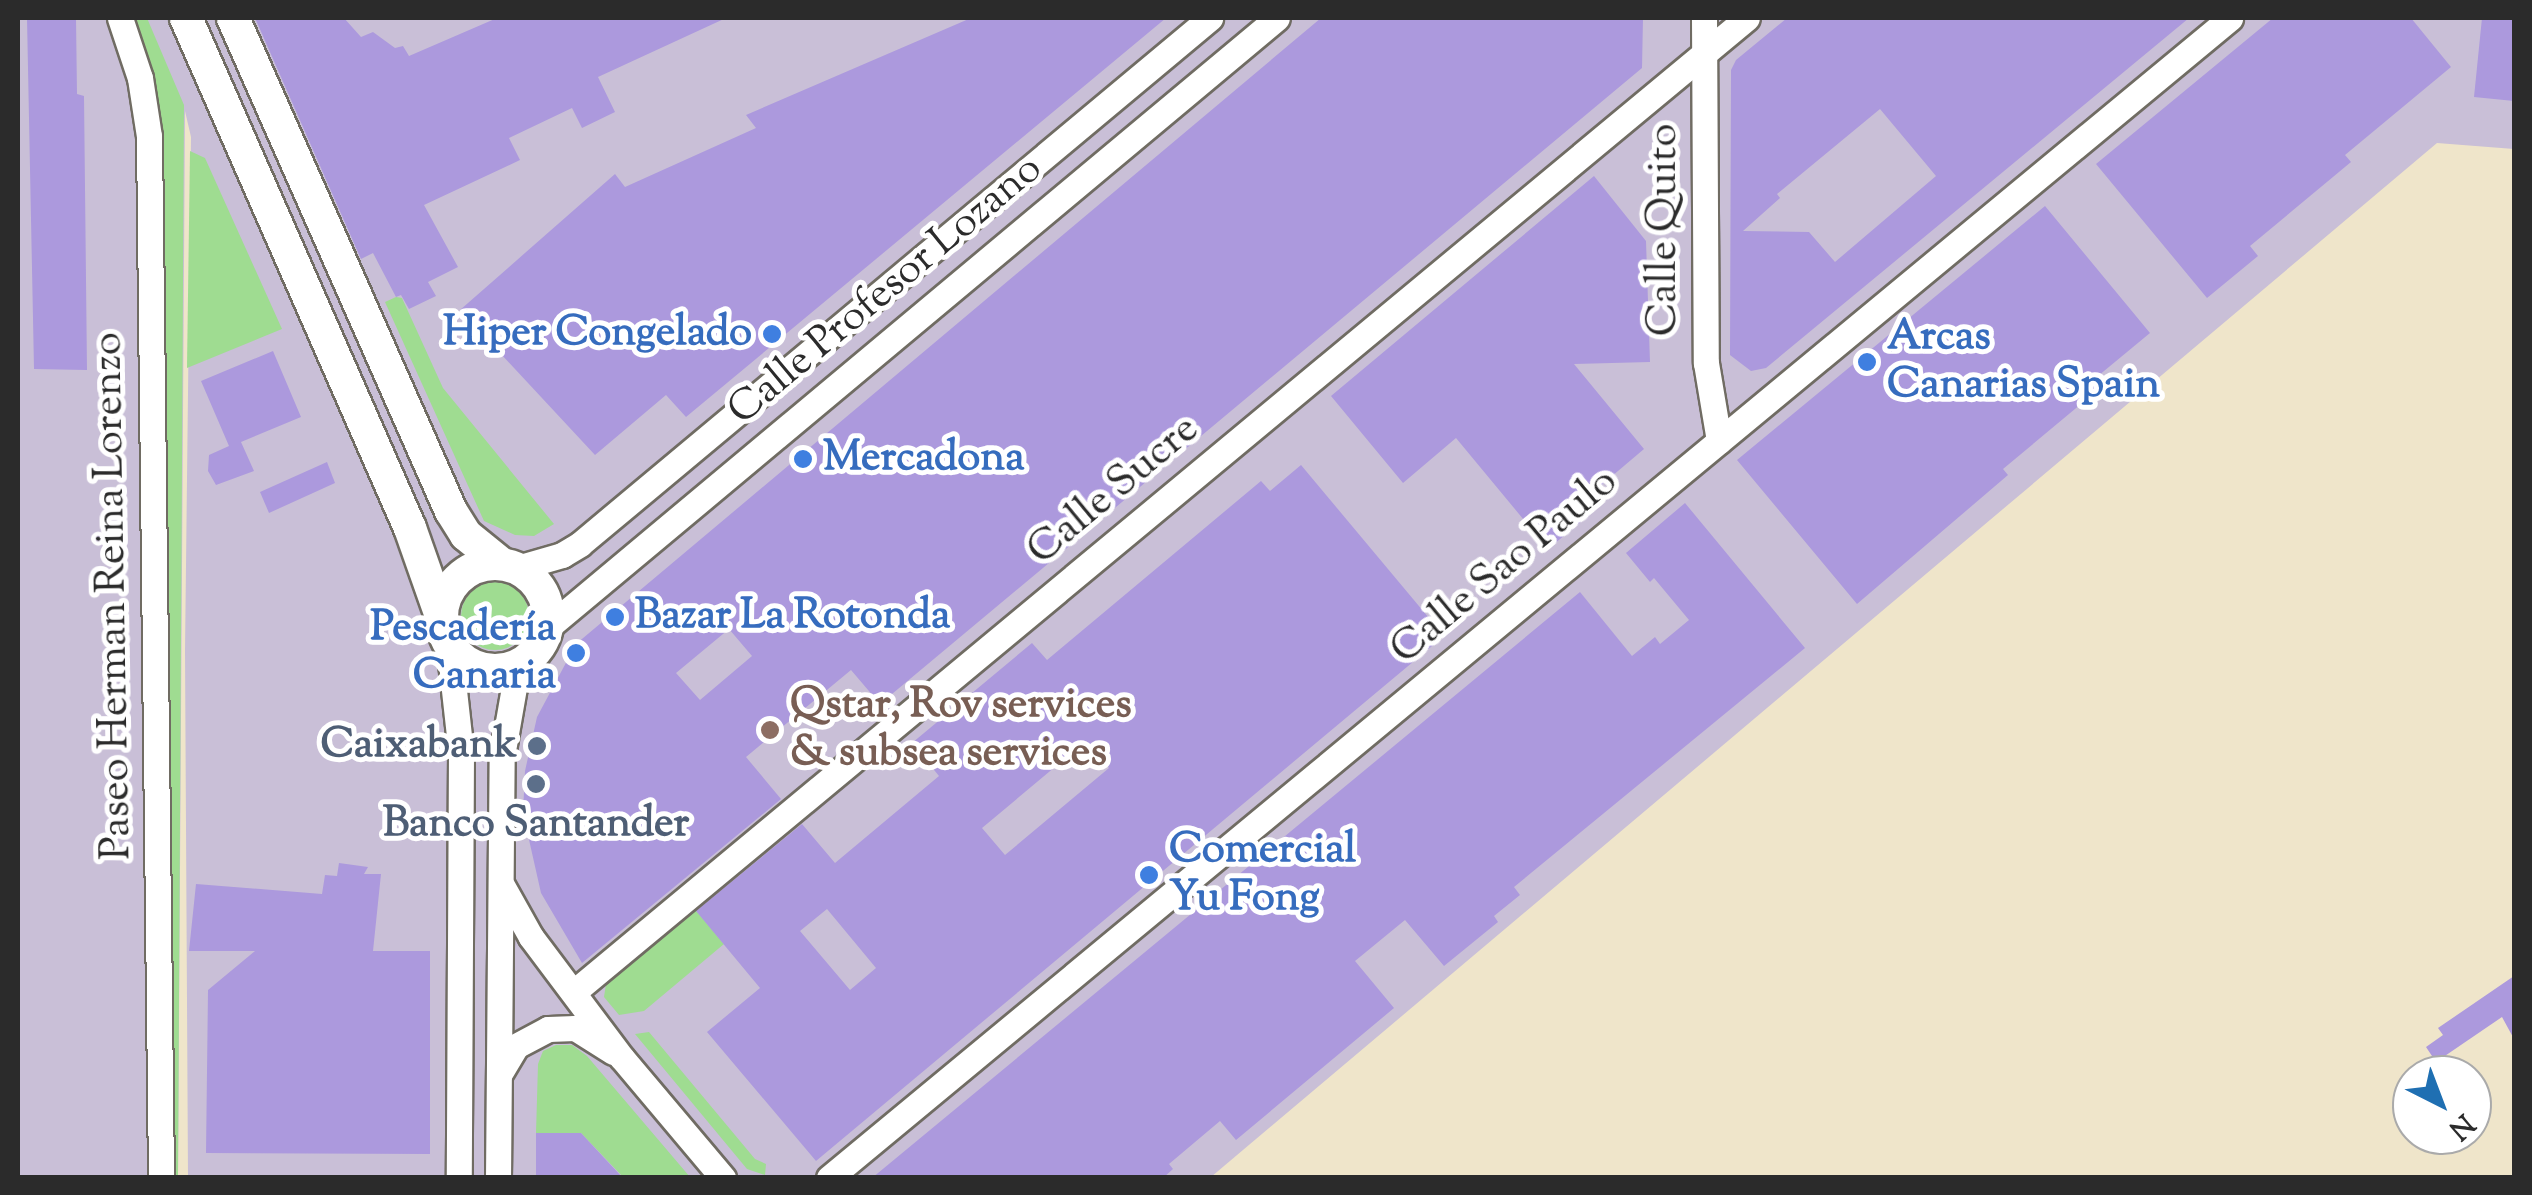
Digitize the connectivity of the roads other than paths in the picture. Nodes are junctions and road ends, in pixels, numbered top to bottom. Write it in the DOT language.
graph roads {
  1 [pos="120,18"];
  2 [pos="186,18"];
  3 [pos="233,18"];
  4 [pos="1210,18"];
  5 [pos="1277,18"];
  6 [pos="1704,18"];
  7 [pos="1747,18"];
  8 [pos="2230,18"];
  9 [pos="1704,54"];
  10 [pos="1720,441"];
  11 [pos="509,566"];
  12 [pos="547,628"];
  13 [pos="445,632"];
  14 [pos="523,662"];
  15 [pos="499,877"];
  16 [pos="575,991"];
  17 [pos="622,1058"];
  18 [pos="498,1078"];
  19 [pos="717,1173"];
  20 [pos="161,1178"];
  21 [pos="458,1178"];
  22 [pos="498,1178"];
  23 [pos="734,1178"];
  24 [pos="828,1178"];
  1 -- 20 [label="street, Paseo Herman Reina Lorenzo"];
  2 -- 13 [label="street"];
  3 -- 11 [label="street"];
  4 -- 11 [label="street, Calle Profesor Lozano"];
  5 -- 12 [label="street, Calle Profesor Lozano"];
  6 -- 9 [label="street, Calle Quito"];
  7 -- 9 [label="street, Calle Sucre"];
  8 -- 10 [label="street, Calle Sao Paulo"];
  9 -- 10 [label="street, Calle Quito"];
  9 -- 16 [label="street, Calle Sucre"];
  10 -- 24 [label="street, Calle Sao Paulo"];
  11 -- 12 [label="street"];
  11 -- 13 [label="street"];
  12 -- 14 [label="street"];
  13 -- 14 [label="street"];
  13 -- 21 [label="street"];
  14 -- 15 [label="street"];
  15 -- 16 [label="street"];
  15 -- 18 [label="street"];
  16 -- 17 [label="street"];
  17 -- 18 [label="street"];
  17 -- 19 [label="street"];
  18 -- 22 [label="street"];
  19 -- 23 [label="street"];
}
